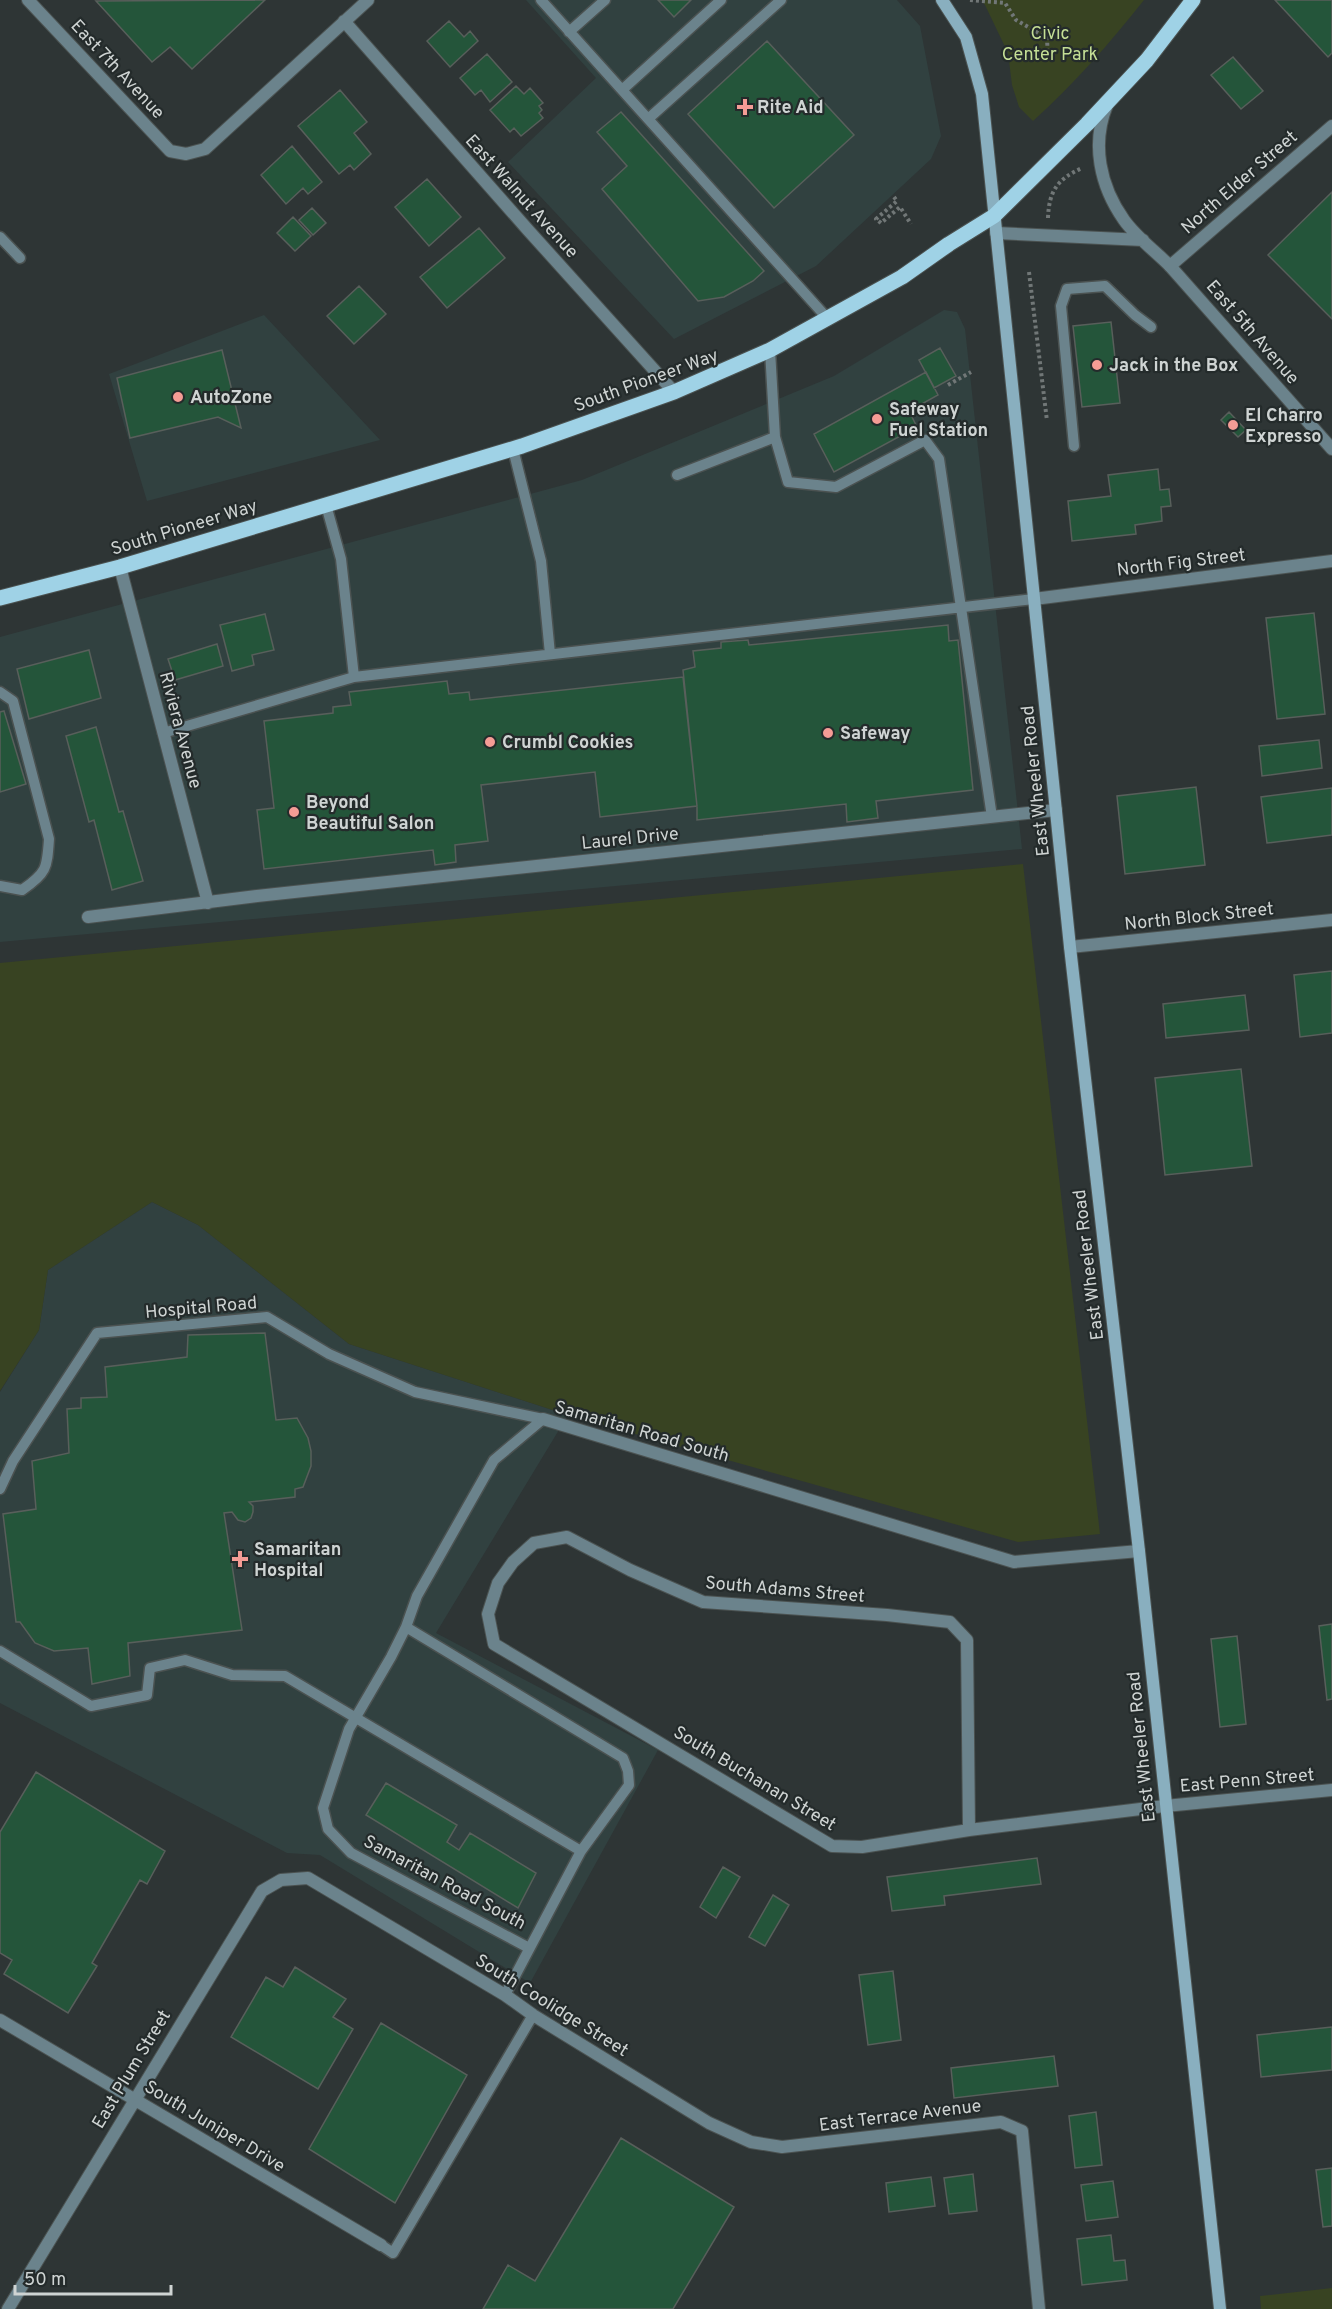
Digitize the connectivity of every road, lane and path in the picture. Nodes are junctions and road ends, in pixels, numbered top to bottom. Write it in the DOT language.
graph roads {
  1 [pos="28,0"];
  2 [pos="368,0"];
  3 [pos="541,0"];
  4 [pos="605,0"];
  5 [pos="721,0"];
  6 [pos="781,0"];
  7 [pos="942,0"];
  8 [pos="970,0"];
  9 [pos="1193,0"];
  10 [pos="344,21"];
  11 [pos="569,32"];
  12 [pos="1048,60"];
  13 [pos="622,90"];
  14 [pos="1109,100"];
  15 [pos="648,119"];
  16 [pos="1332,126"];
  17 [pos="1082,168"];
  18 [pos="894,196"];
  19 [pos="994,216"];
  20 [pos="1048,218"];
  21 [pos="911,224"];
  22 [pos="996,233"];
  23 [pos="0,237"];
  24 [pos="1143,240"];
  25 [pos="20,258"];
  26 [pos="1170,266"];
  27 [pos="1029,272"];
  28 [pos="828,319"];
  29 [pos="1151,327"];
  30 [pos="770,350"];
  31 [pos="971,372"];
  32 [pos="948,385"];
  33 [pos="674,392"];
  34 [pos="1047,421"];
  35 [pos="775,437"];
  36 [pos="1074,446"];
  37 [pos="513,448"];
  38 [pos="1332,449"];
  39 [pos="677,475"];
  40 [pos="326,505"];
  41 [pos="1332,561"];
  42 [pos="120,567"];
  43 [pos="0,598"];
  44 [pos="1034,599"];
  45 [pos="961,607"];
  46 [pos="550,654"];
  47 [pos="354,677"];
  48 [pos="0,692"];
  49 [pos="163,733"];
  50 [pos="1056,810"];
  51 [pos="992,817"];
  52 [pos="0,886"];
  53 [pos="208,903"];
  54 [pos="88,917"];
  55 [pos="1332,921"];
  56 [pos="1070,947"];
  57 [pos="543,1419"];
  58 [pos="0,1488"];
  59 [pos="1139,1551"];
  60 [pos="405,1627"];
  61 [pos="494,1644"];
  62 [pos="0,1651"];
  63 [pos="356,1719"];
  64 [pos="1332,1790"];
  65 [pos="1165,1806"];
  66 [pos="969,1830"];
  67 [pos="580,1851"];
  68 [pos="308,1878"];
  69 [pos="530,1948"];
  70 [pos="506,1995"];
  71 [pos="533,2015"];
  72 [pos="0,2020"];
  73 [pos="134,2099"];
  74 [pos="782,2147"];
  75 [pos="381,2245"];
  76 [pos="8,2309"];
  77 [pos="1040,2309"];
  78 [pos="1220,2309"];
  1 -- 10 [label="street, East 7th Avenue"];
  2 -- 10 [label="street"];
  3 -- 11 [label="lane"];
  4 -- 11 [label="lane"];
  5 -- 13 [label="lane"];
  6 -- 15 [label="lane"];
  7 -- 19 [label="main road"];
  8 -- 12 [label="path"];
  9 -- 14 [label="main road, South Pioneer Way"];
  10 -- 33 [label="street, East Walnut Avenue"];
  11 -- 13 [label="lane"];
  13 -- 15 [label="lane"];
  14 -- 19 [label="main road, South Pioneer Way"];
  14 -- 24 [label="street, East 5th Avenue"];
  15 -- 28 [label="lane"];
  16 -- 26 [label="street, North Elder Street"];
  17 -- 20 [label="path"];
  18 -- 21 [label="path"];
  19 -- 22 [label="main road, East Wheeler Road"];
  19 -- 28 [label="main road, South Pioneer Way"];
  22 -- 24 [label="street"];
  22 -- 44 [label="main road, East Wheeler Road"];
  23 -- 25 [label="lane"];
  24 -- 26 [label="street, East 5th Avenue"];
  26 -- 38 [label="street, East 5th Avenue"];
  27 -- 34 [label="path"];
  28 -- 30 [label="main road, South Pioneer Way"];
  29 -- 36 [label="lane"];
  30 -- 33 [label="main road, South Pioneer Way"];
  30 -- 35 [label="lane"];
  31 -- 32 [label="path"];
  33 -- 37 [label="main road, South Pioneer Way"];
  35 -- 39 [label="lane"];
  35 -- 45 [label="lane"];
  37 -- 40 [label="main road, South Pioneer Way"];
  37 -- 46 [label="lane"];
  40 -- 42 [label="main road, South Pioneer Way"];
  40 -- 47 [label="lane"];
  41 -- 44 [label="street, North Fig Street"];
  42 -- 43 [label="main road, South Pioneer Way"];
  42 -- 49 [label="street, Riviera Avenue"];
  44 -- 45 [label="lane"];
  44 -- 50 [label="main road, East Wheeler Road"];
  45 -- 46 [label="lane"];
  45 -- 51 [label="lane"];
  46 -- 47 [label="lane"];
  47 -- 49 [label="lane"];
  48 -- 52 [label="lane"];
  49 -- 53 [label="street, Riviera Avenue"];
  50 -- 51 [label="street, Laurel Drive"];
  50 -- 56 [label="main road, East Wheeler Road"];
  51 -- 53 [label="street, Laurel Drive"];
  53 -- 54 [label="street, Laurel Drive"];
  55 -- 56 [label="street, North Block Street"];
  56 -- 59 [label="main road, East Wheeler Road"];
  57 -- 58 [label="lane, Hospital Road"];
  57 -- 59 [label="street, Samaritan Road South"];
  57 -- 60 [label="lane, Samaritan Road South"];
  59 -- 65 [label="main road, East Wheeler Road"];
  60 -- 63 [label="lane, Samaritan Road South"];
  60 -- 67 [label="lane"];
  61 -- 66 [label="street, South Buchanan Street"];
  61 -- 66 [label="street, South Adams Street"];
  62 -- 63 [label="lane"];
  63 -- 67 [label="lane"];
  63 -- 69 [label="lane, Samaritan Road South"];
  64 -- 65 [label="street, East Penn Street"];
  65 -- 66 [label="street, South Buchanan Street"];
  65 -- 78 [label="main road, East Wheeler Road"];
  67 -- 69 [label="lane"];
  68 -- 70 [label="street, South Coolidge Street"];
  68 -- 73 [label="street, East Plum Street"];
  69 -- 70 [label="lane"];
  70 -- 71 [label="street, South Coolidge Street"];
  71 -- 74 [label="street, South Coolidge Street"];
  71 -- 75 [label="lane"];
  72 -- 73 [label="street, South Juniper Drive"];
  73 -- 75 [label="street, South Juniper Drive"];
  73 -- 76 [label="street, East Plum Street"];
  74 -- 77 [label="street, East Terrace Avenue"];
}
